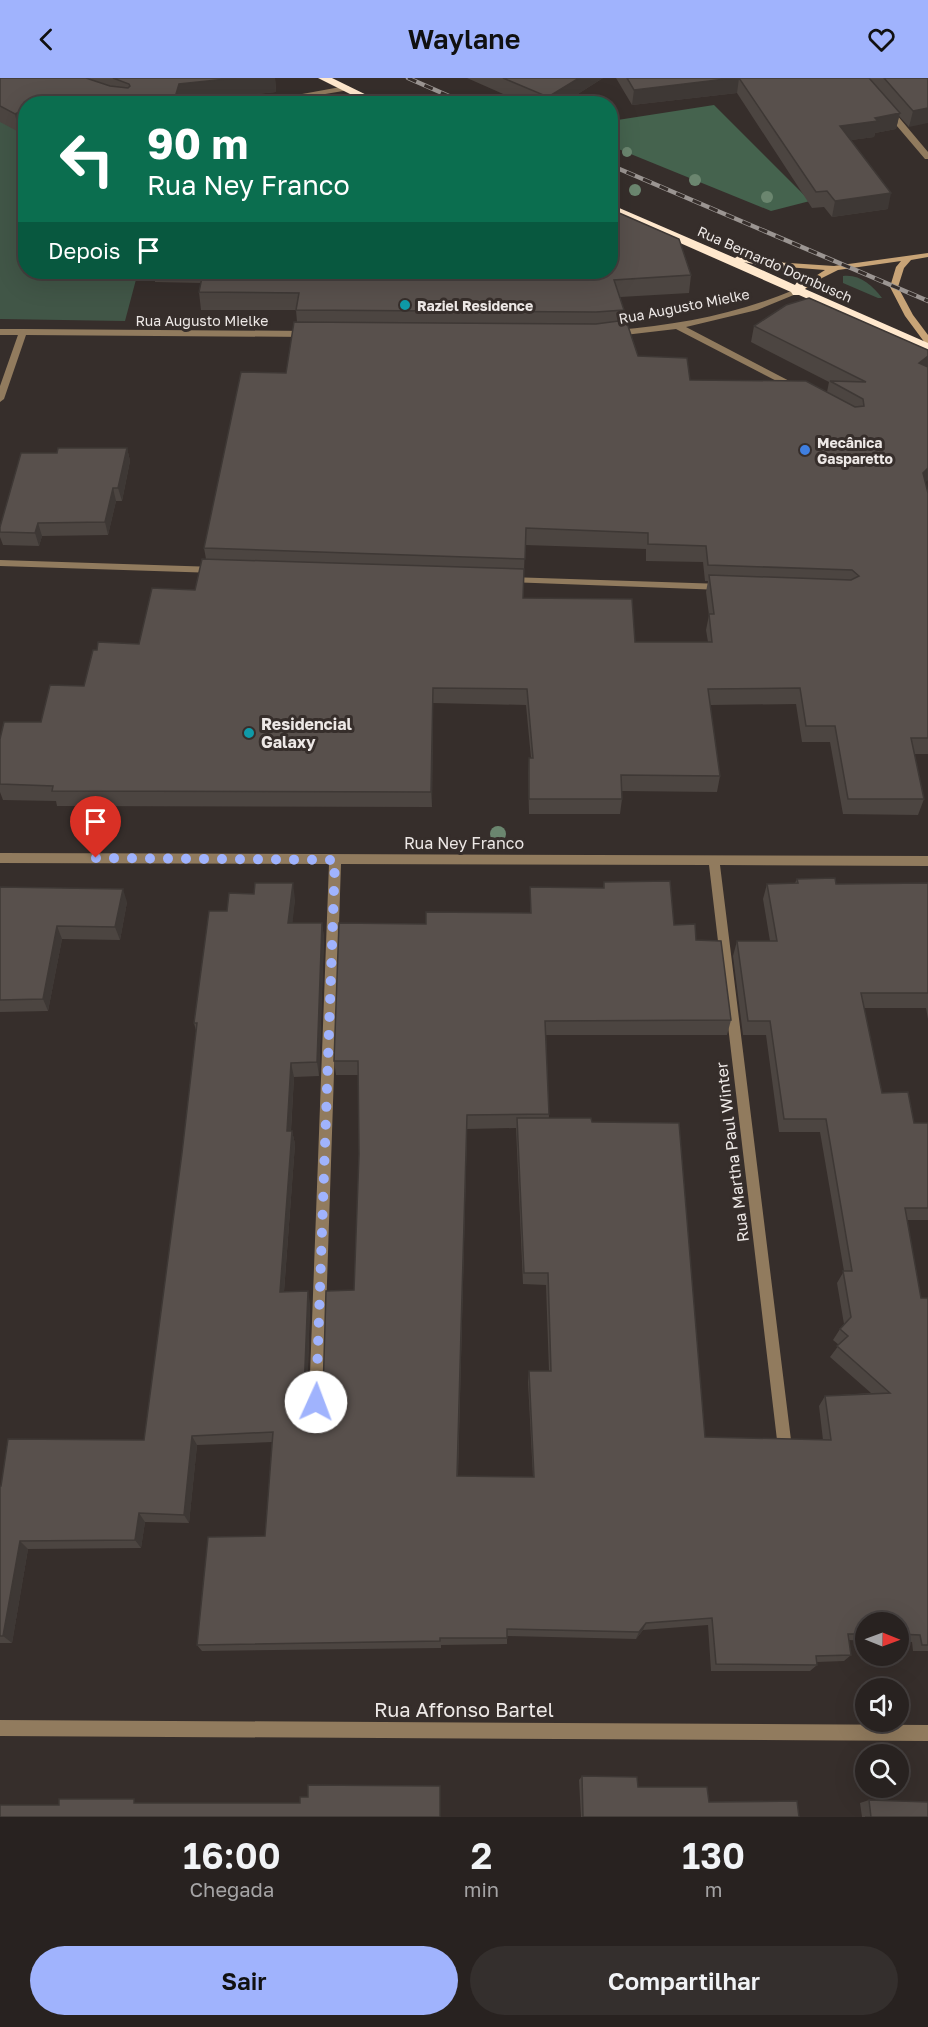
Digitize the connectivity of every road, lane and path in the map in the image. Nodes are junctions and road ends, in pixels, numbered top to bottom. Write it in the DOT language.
graph roads {
  1 [pos="323,78"];
  2 [pos="346,88"];
  3 [pos="298,96"];
  4 [pos="363,96"];
  5 [pos="882,104"];
  6 [pos="928,157"];
  7 [pos="618,211"];
  8 [pos="713,253"];
  9 [pos="928,255"];
  10 [pos="909,257"];
  11 [pos="773,264"];
  12 [pos="836,268"];
  13 [pos="797,291"];
  14 [pos="675,325"];
  15 [pos="0,332"];
  16 [pos="23,332"];
  17 [pos="322,334"];
  18 [pos="605,334"];
  19 [pos="928,341"];
  20 [pos="928,348"];
  21 [pos="802,391"];
  22 [pos="0,399"];
  23 [pos="0,563"];
  24 [pos="227,571"];
  25 [pos="501,579"];
  26 [pos="740,587"];
  27 [pos="0,858"];
  28 [pos="335,860"];
  29 [pos="714,860"];
  30 [pos="928,861"];
  31 [pos="316,1402"];
  32 [pos="784,1440"];
  33 [pos="0,1728"];
  34 [pos="928,1733"];
  1 -- 2 [label="highway"];
  2 -- 3 [label="street"];
  2 -- 4 [label="highway"];
  5 -- 6 [label="street"];
  7 -- 8 [label="highway, Rua Bernardo Dornbusch"];
  8 -- 11 [label="highway"];
  8 -- 13 [label="highway, Rua Bernardo Dornbusch"];
  9 -- 10 [label="street, Rua Augusto Mielke"];
  10 -- 12 [label="street, Rua Augusto Mielke"];
  10 -- 19 [label="street"];
  11 -- 12 [label="street"];
  11 -- 13 [label="highway"];
  12 -- 13 [label="street, Rua Augusto Mielke"];
  13 -- 14 [label="street, Rua Augusto Mielke"];
  13 -- 20 [label="highway, Rua Bernardo Dornbusch"];
  14 -- 18 [label="street, Rua Augusto Mielke"];
  14 -- 21 [label="street"];
  15 -- 16 [label="street, Rua Augusto Mielke"];
  16 -- 17 [label="street, Rua Augusto Mielke"];
  16 -- 22 [label="street"];
  23 -- 24 [label="street"];
  25 -- 26 [label="street"];
  27 -- 28 [label="street, Rua Ney Franco"];
  28 -- 29 [label="street, Rua Ney Franco"];
  28 -- 31 [label="street"];
  29 -- 30 [label="street, Rua Ney Franco"];
  29 -- 32 [label="street, Rua Martha Paul Winter"];
  33 -- 34 [label="street, Rua Affonso Bartel"];
}
